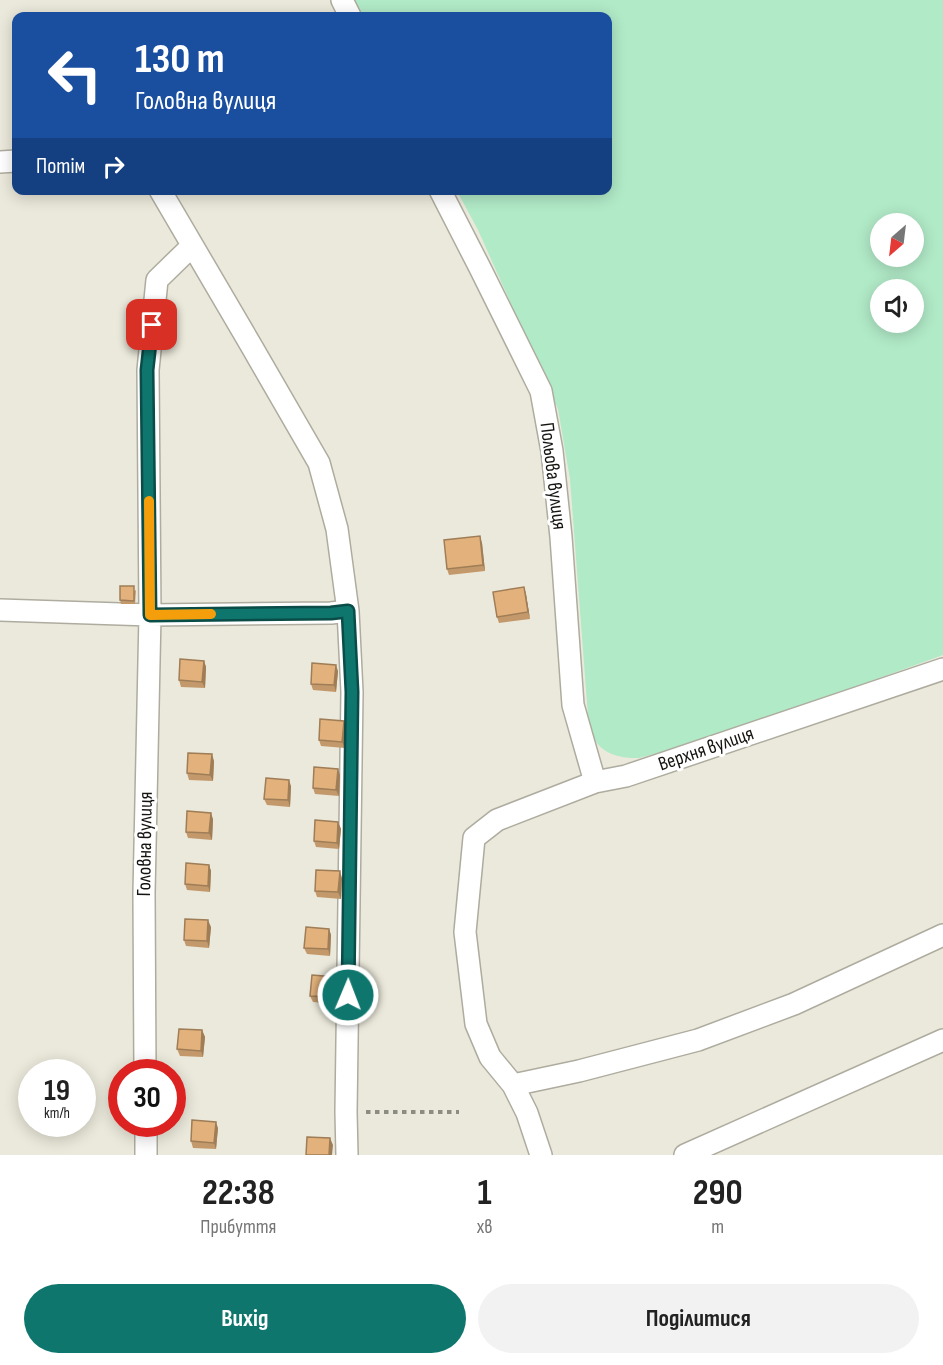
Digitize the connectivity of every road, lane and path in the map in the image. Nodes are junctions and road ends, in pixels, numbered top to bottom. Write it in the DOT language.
graph roads {
  1 [pos="163,195"];
  2 [pos="443,195"];
  3 [pos="192,246"];
  4 [pos="0,610"];
  5 [pos="348,611"];
  6 [pos="150,615"];
  7 [pos="943,669"];
  8 [pos="595,782"];
  9 [pos="943,935"];
  10 [pos="943,1040"];
  11 [pos="145,1059"];
  12 [pos="513,1085"];
  13 [pos="346,1112"];
  14 [pos="459,1113"];
  15 [pos="146,1137"];
  16 [pos="146,1155"];
  17 [pos="347,1155"];
  18 [pos="541,1155"];
  19 [pos="685,1155"];
  1 -- 3 [label="street"];
  2 -- 8 [label="street, Польова вулиця"];
  3 -- 5 [label="street"];
  3 -- 6 [label="street, Головна вулиця"];
  4 -- 6 [label="street"];
  5 -- 6 [label="street"];
  5 -- 13 [label="street"];
  6 -- 11 [label="street, Головна вулиця"];
  7 -- 8 [label="street, Верхня вулиця"];
  8 -- 12 [label="street, Верхня вулиця"];
  9 -- 12 [label="street"];
  10 -- 19 [label="street"];
  12 -- 18 [label="street"];
  13 -- 14 [label="path"];
  13 -- 17 [label="street"];
  15 -- 16 [label="street"];
}
